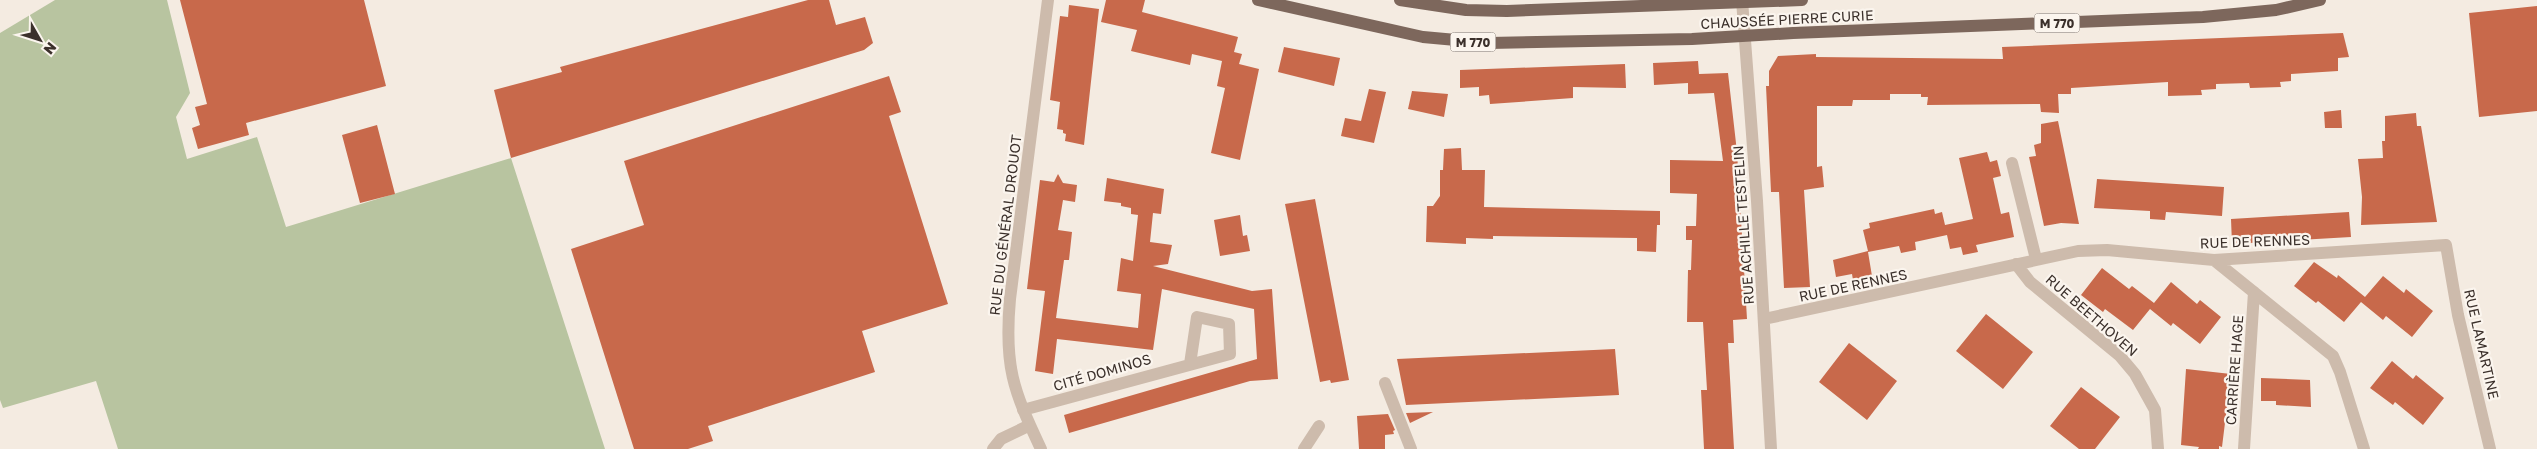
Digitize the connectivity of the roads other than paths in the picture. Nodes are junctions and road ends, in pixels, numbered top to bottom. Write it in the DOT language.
graph roads {
  1 [pos="1048,0"];
  2 [pos="1258,0"];
  3 [pos="1400,0"];
  4 [pos="1802,0"];
  5 [pos="2320,0"];
  6 [pos="1742,1"];
  7 [pos="1745,36"];
  8 [pos="2012,163"];
  9 [pos="2446,244"];
  10 [pos="2036,259"];
  11 [pos="2214,260"];
  12 [pos="2016,264"];
  13 [pos="2254,292"];
  14 [pos="1764,319"];
  15 [pos="1190,364"];
  16 [pos="1385,383"];
  17 [pos="1023,410"];
  18 [pos="1030,425"];
  19 [pos="1319,426"];
  20 [pos="992,449"];
  21 [pos="1041,449"];
  22 [pos="1304,449"];
  23 [pos="1411,449"];
  24 [pos="1771,449"];
  25 [pos="2158,449"];
  26 [pos="2244,449"];
  27 [pos="2364,449"];
  28 [pos="2490,449"];
  1 -- 17 [label="street, RUE DU GÉNÉRAL DROUOT"];
  2 -- 7 [label="main road, CHAUSSÉE PIERRE CURIE / M 770"];
  3 -- 6 [label="main road, CHAUSSÉE PIERRE CURIE"];
  4 -- 6 [label="main road, CHAUSSÉE PIERRE CURIE"];
  5 -- 7 [label="main road, CHAUSSÉE PIERRE CURIE / M 770"];
  6 -- 7 [label="street, RUE ACHILLE TESTELIN"];
  7 -- 14 [label="street, RUE ACHILLE TESTELIN"];
  8 -- 10 [label="street"];
  9 -- 11 [label="street, RUE DE RENNES"];
  9 -- 28 [label="street, RUE LAMARTINE"];
  10 -- 11 [label="street, RUE DE RENNES"];
  10 -- 12 [label="street, RUE DE RENNES"];
  11 -- 13 [label="street"];
  12 -- 14 [label="street, RUE DE RENNES"];
  12 -- 25 [label="street, RUE BEETHOVEN"];
  13 -- 26 [label="street, CARRIÈRE HAGE"];
  13 -- 27 [label="street"];
  14 -- 24 [label="street, RUE ACHILLE TESTELIN"];
  15 -- 17 [label="street, CITÉ DOMINOS"];
  16 -- 23 [label="street"];
  17 -- 18 [label="street, RUE DU GÉNÉRAL DROUOT"];
  18 -- 20 [label="street"];
  18 -- 21 [label="street, RUE DU GÉNÉRAL DROUOT"];
  19 -- 22 [label="street"];
}
